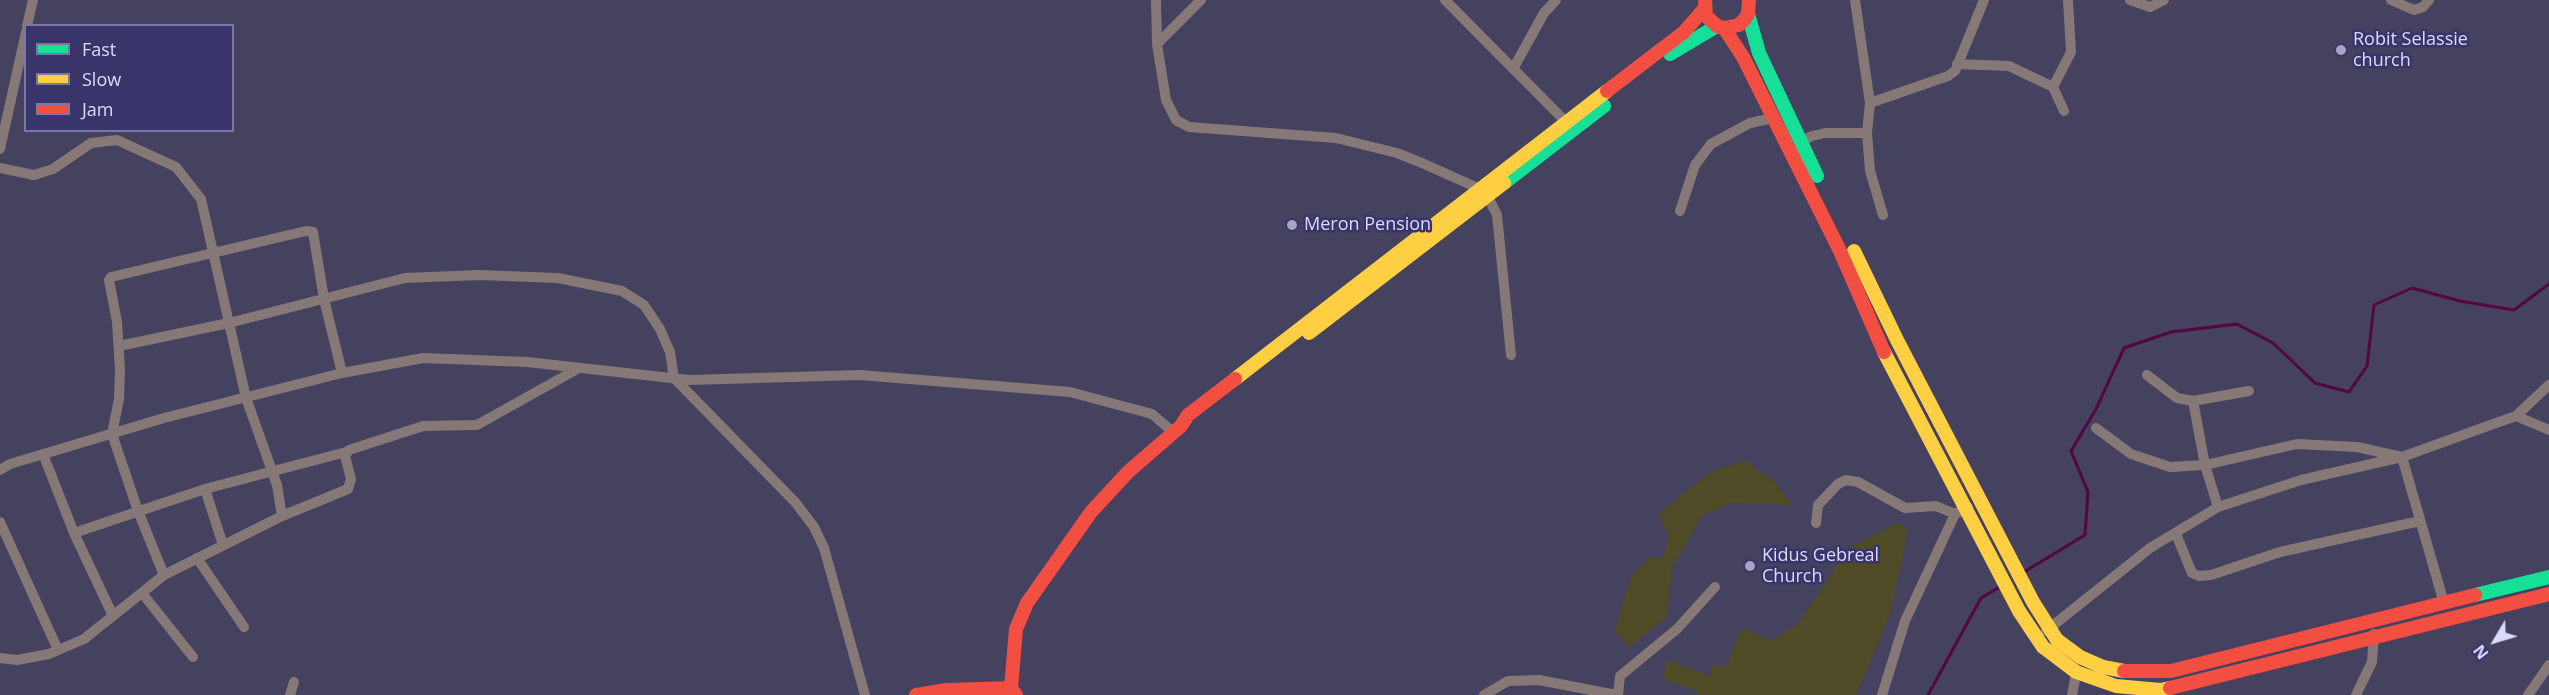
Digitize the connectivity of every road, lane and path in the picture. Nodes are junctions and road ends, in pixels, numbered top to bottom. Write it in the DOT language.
graph roads {
  1 [pos="33,0"];
  2 [pos="1156,0"];
  3 [pos="1201,0"];
  4 [pos="1445,0"];
  5 [pos="1556,0"];
  6 [pos="1856,0"];
  7 [pos="1984,0"];
  8 [pos="2068,0"];
  9 [pos="2130,0"];
  10 [pos="2164,0"];
  11 [pos="2391,0"];
  12 [pos="2429,0"];
  13 [pos="1704,4"];
  14 [pos="1751,5"];
  15 [pos="27,24"];
  16 [pos="1721,27"];
  17 [pos="24,41"];
  18 [pos="1157,44"];
  19 [pos="1957,64"];
  20 [pos="1513,69"];
  21 [pos="2054,87"];
  22 [pos="1870,103"];
  23 [pos="2064,111"];
  24 [pos="1773,118"];
  25 [pos="1570,126"];
  26 [pos="1867,134"];
  27 [pos="1800,142"];
  28 [pos="0,149"];
  29 [pos="0,168"];
  30 [pos="1484,193"];
  31 [pos="1680,211"];
  32 [pos="1884,215"];
  33 [pos="1845,247"];
  34 [pos="213,252"];
  35 [pos="1864,287"];
  36 [pos="324,299"];
  37 [pos="230,323"];
  38 [pos="119,346"];
  39 [pos="1511,355"];
  40 [pos="579,368"];
  41 [pos="342,373"];
  42 [pos="2147,375"];
  43 [pos="674,378"];
  44 [pos="2549,385"];
  45 [pos="2250,391"];
  46 [pos="246,398"];
  47 [pos="2193,401"];
  48 [pos="2516,416"];
  49 [pos="2096,428"];
  50 [pos="1177,429"];
  51 [pos="2549,430"];
  52 [pos="111,434"];
  53 [pos="346,453"];
  54 [pos="43,454"];
  55 [pos="2402,458"];
  56 [pos="2205,465"];
  57 [pos="0,470"];
  58 [pos="272,470"];
  59 [pos="205,489"];
  60 [pos="1980,502"];
  61 [pos="2218,507"];
  62 [pos="138,511"];
  63 [pos="1960,511"];
  64 [pos="282,516"];
  65 [pos="2420,521"];
  66 [pos="0,522"];
  67 [pos="1816,523"];
  68 [pos="74,533"];
  69 [pos="2176,534"];
  70 [pos="223,545"];
  71 [pos="197,558"];
  72 [pos="164,575"];
  73 [pos="2549,577"];
  74 [pos="1715,587"];
  75 [pos="142,593"];
  76 [pos="2549,594"];
  77 [pos="2444,603"];
  78 [pos="113,616"];
  79 [pos="2371,621"];
  80 [pos="244,627"];
  81 [pos="2049,629"];
  82 [pos="2374,637"];
  83 [pos="2036,638"];
  84 [pos="58,650"];
  85 [pos="193,657"];
  86 [pos="2080,657"];
  87 [pos="0,658"];
  88 [pos="2549,665"];
  89 [pos="2076,672"];
  90 [pos="294,682"];
  91 [pos="1014,691"];
  92 [pos="290,695"];
  93 [pos="865,695"];
  94 [pos="916,695"];
  95 [pos="1484,695"];
  96 [pos="1617,695"];
  97 [pos="1882,695"];
  98 [pos="2072,695"];
  99 [pos="2356,695"];
  100 [pos="2529,695"];
  1 -- 15 [label="street"];
  2 -- 18 [label="street"];
  3 -- 18 [label="street"];
  4 -- 20 [label="street"];
  5 -- 20 [label="street"];
  6 -- 22 [label="street"];
  7 -- 19 [label="street"];
  8 -- 21 [label="street"];
  9 -- 10 [label="street"];
  11 -- 12 [label="street"];
  13 -- 16 [label="main road"];
  13 -- 25 [label="main road"];
  14 -- 16 [label="main road"];
  14 -- 27 [label="main road"];
  16 -- 24 [label="main road"];
  16 -- 25 [label="main road"];
  17 -- 28 [label="street"];
  18 -- 30 [label="street"];
  19 -- 21 [label="street"];
  19 -- 22 [label="street"];
  20 -- 25 [label="street"];
  21 -- 23 [label="street"];
  22 -- 26 [label="street"];
  24 -- 31 [label="street"];
  24 -- 33 [label="main road"];
  25 -- 30 [label="main road"];
  26 -- 27 [label="street"];
  26 -- 32 [label="street"];
  27 -- 33 [label="main road"];
  29 -- 34 [label="street"];
  30 -- 39 [label="street"];
  30 -- 50 [label="main road"];
  33 -- 35 [label="main road"];
  34 -- 36 [label="street"];
  34 -- 37 [label="street"];
  34 -- 38 [label="street"];
  35 -- 60 [label="main road"];
  35 -- 63 [label="main road"];
  36 -- 37 [label="street"];
  36 -- 41 [label="street"];
  36 -- 43 [label="street"];
  37 -- 38 [label="street"];
  37 -- 46 [label="street"];
  38 -- 52 [label="street"];
  40 -- 41 [label="street"];
  40 -- 43 [label="street"];
  40 -- 53 [label="street"];
  41 -- 46 [label="street"];
  42 -- 47 [label="street"];
  43 -- 50 [label="street"];
  43 -- 93 [label="street"];
  44 -- 48 [label="street"];
  45 -- 47 [label="street"];
  46 -- 52 [label="street"];
  46 -- 58 [label="street"];
  47 -- 56 [label="street"];
  48 -- 51 [label="street"];
  48 -- 55 [label="street"];
  49 -- 56 [label="street"];
  50 -- 91 [label="main road"];
  52 -- 54 [label="street"];
  52 -- 62 [label="street"];
  53 -- 58 [label="street"];
  53 -- 64 [label="street"];
  54 -- 57 [label="street"];
  54 -- 68 [label="street"];
  55 -- 56 [label="street"];
  55 -- 61 [label="street"];
  55 -- 65 [label="street"];
  56 -- 61 [label="street"];
  58 -- 59 [label="street"];
  58 -- 64 [label="street"];
  59 -- 62 [label="street"];
  59 -- 70 [label="street"];
  60 -- 63 [label="street"];
  60 -- 81 [label="main road"];
  61 -- 69 [label="street"];
  62 -- 68 [label="street"];
  62 -- 72 [label="street"];
  63 -- 67 [label="street"];
  63 -- 83 [label="main road"];
  63 -- 97 [label="street"];
  64 -- 70 [label="street"];
  65 -- 69 [label="street"];
  65 -- 77 [label="street"];
  66 -- 84 [label="street"];
  68 -- 78 [label="street"];
  69 -- 81 [label="street"];
  70 -- 71 [label="street"];
  71 -- 72 [label="street"];
  71 -- 80 [label="street"];
  72 -- 75 [label="street"];
  73 -- 77 [label="main road"];
  74 -- 96 [label="street"];
  75 -- 78 [label="street"];
  75 -- 85 [label="street"];
  76 -- 82 [label="main road"];
  77 -- 79 [label="main road"];
  78 -- 84 [label="street"];
  79 -- 82 [label="street"];
  79 -- 86 [label="main road"];
  81 -- 83 [label="street"];
  81 -- 86 [label="main road"];
  82 -- 89 [label="main road"];
  82 -- 99 [label="street"];
  83 -- 89 [label="main road"];
  84 -- 87 [label="street"];
  86 -- 89 [label="street"];
  88 -- 100 [label="street"];
  89 -- 98 [label="street"];
  90 -- 92 [label="street"];
  91 -- 94 [label="main road"];
  95 -- 96 [label="street"];
}
